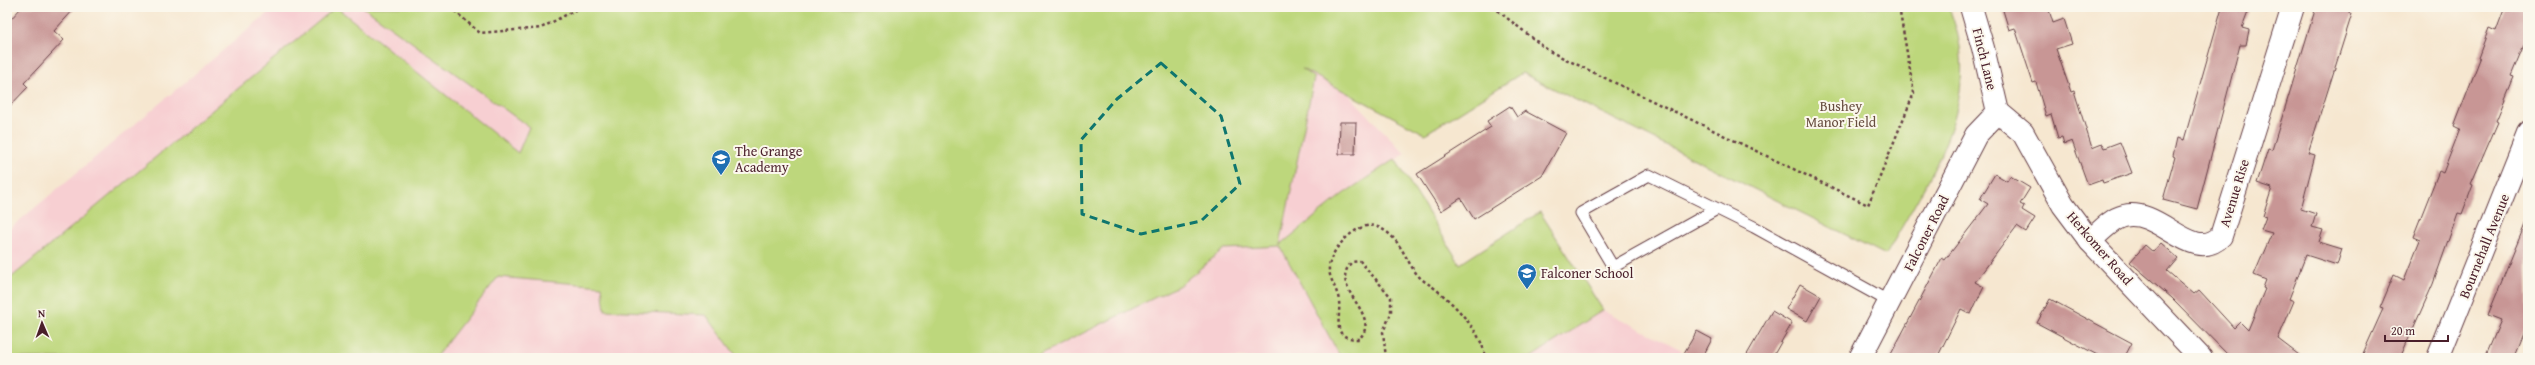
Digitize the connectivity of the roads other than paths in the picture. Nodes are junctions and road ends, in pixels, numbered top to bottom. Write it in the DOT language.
graph roads {
  1 [pos="1971,7"];
  2 [pos="2293,7"];
  3 [pos="1998,112"];
  4 [pos="2528,133"];
  5 [pos="1717,210"];
  6 [pos="2090,241"];
  7 [pos="1890,302"];
  8 [pos="1860,358"];
  9 [pos="2201,358"];
  10 [pos="2438,358"];
  1 -- 3 [label="street, Finch Lane"];
  2 -- 6 [label="street, Avenue Rise"];
  3 -- 6 [label="street, Herkomer Road"];
  3 -- 7 [label="street, Falconer Road"];
  4 -- 10 [label="street, Bournehall Avenue"];
  5 -- 5 [label="lane"];
  5 -- 7 [label="lane"];
  6 -- 9 [label="street, Herkomer Road"];
  7 -- 8 [label="street, Falconer Road"];
}
